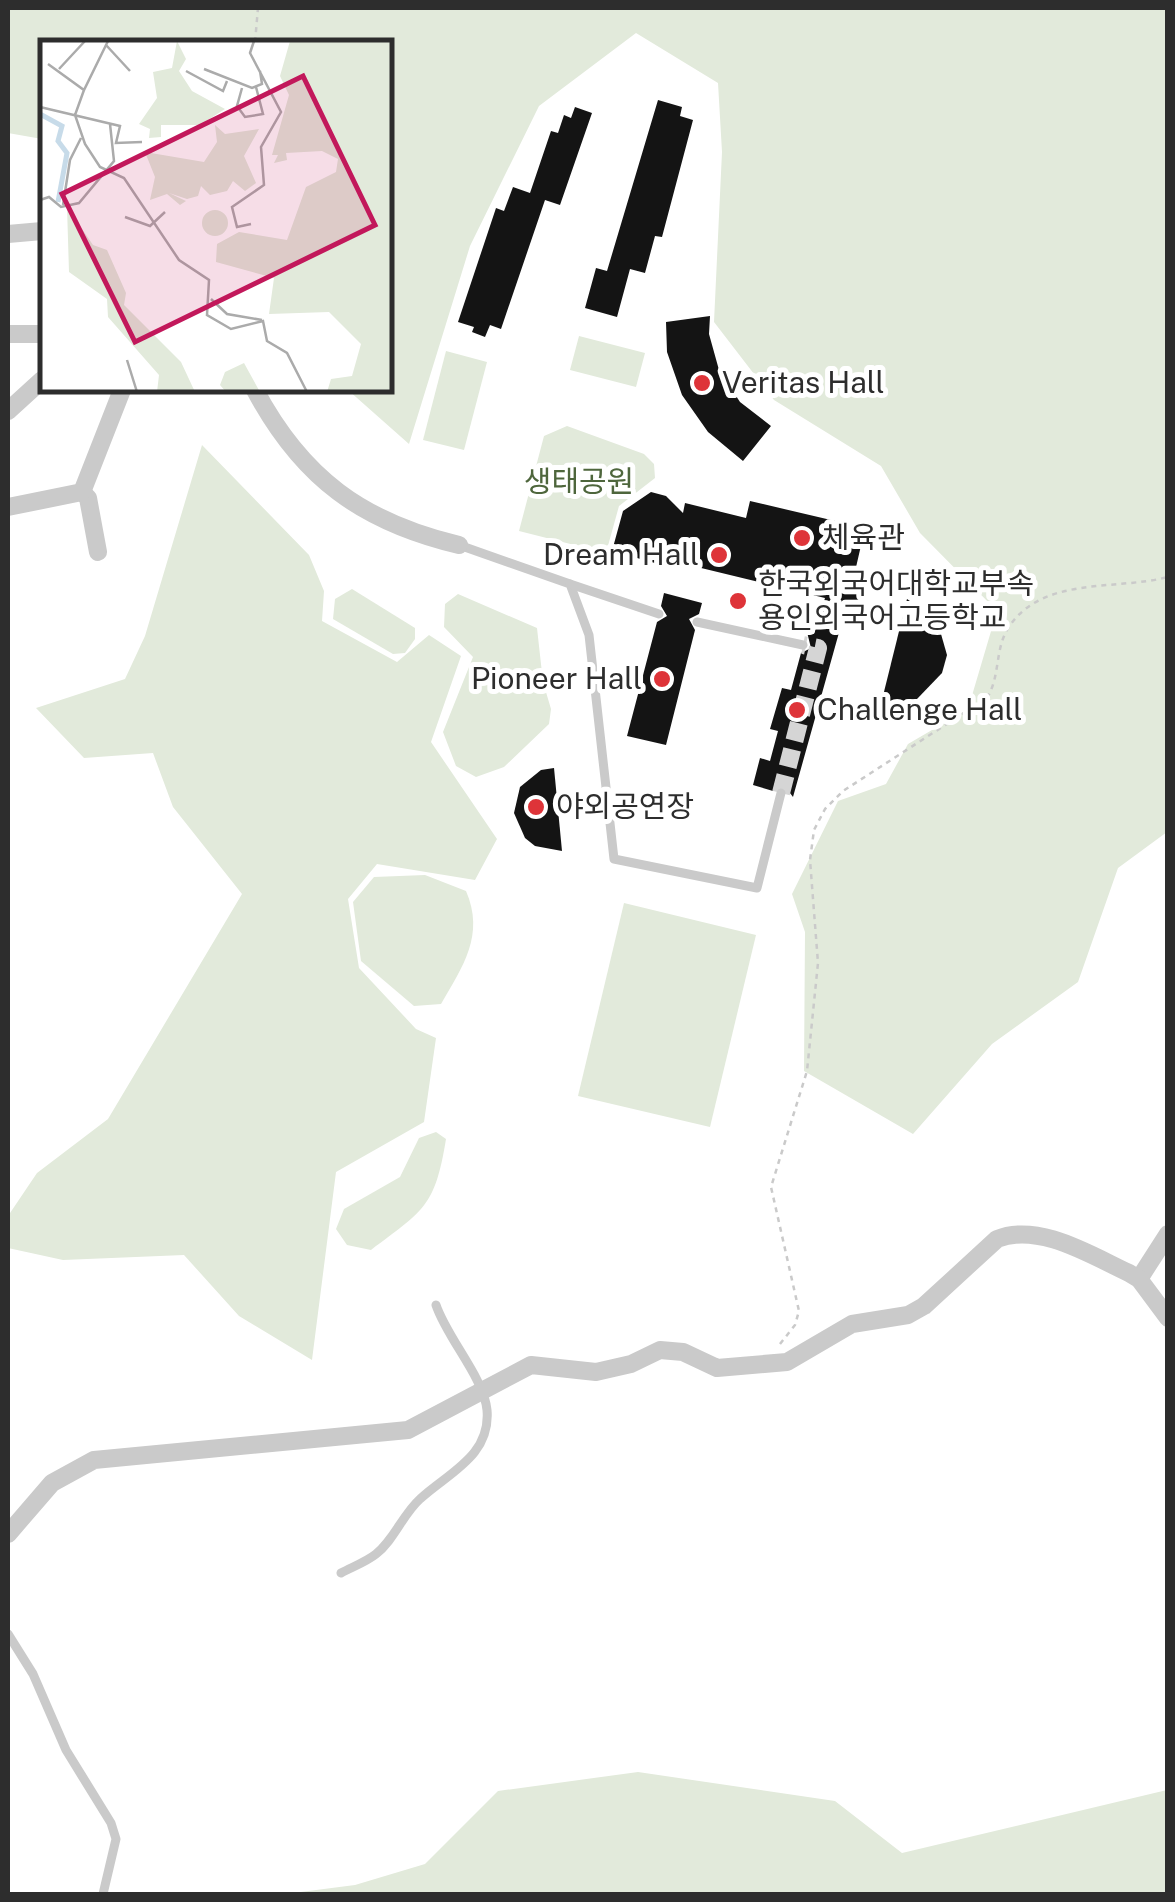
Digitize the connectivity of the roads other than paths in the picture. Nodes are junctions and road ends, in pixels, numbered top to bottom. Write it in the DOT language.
graph roads {
  1 [pos="40,231"];
  2 [pos="8,234"];
  3 [pos="8,334"];
  4 [pos="40,334"];
  5 [pos="40,382"];
  6 [pos="121,392"];
  7 [pos="256,392"];
  8 [pos="8,411"];
  9 [pos="82,492"];
  10 [pos="8,507"];
  11 [pos="459,545"];
  12 [pos="98,552"];
  13 [pos="570,584"];
  14 [pos="659,614"];
  15 [pos="697,622"];
  16 [pos="803,644"];
  17 [pos="781,793"];
  18 [pos="1168,1234"];
  19 [pos="1139,1279"];
  20 [pos="436,1305"];
  21 [pos="1168,1318"];
  22 [pos="480,1388"];
  23 [pos="8,1534"];
  24 [pos="342,1573"];
  25 [pos="8,1634"];
  26 [pos="103,1894"];
  1 -- 2 [label="street"];
  3 -- 4 [label="street"];
  5 -- 8 [label="street"];
  6 -- 9 [label="street"];
  7 -- 11 [label="street"];
  9 -- 10 [label="street"];
  9 -- 12 [label="street"];
  11 -- 13 [label="lane"];
  13 -- 14 [label="lane"];
  13 -- 17 [label="lane"];
  15 -- 16 [label="lane"];
  18 -- 19 [label="street"];
  19 -- 21 [label="street"];
  19 -- 22 [label="street"];
  20 -- 22 [label="lane"];
  22 -- 23 [label="street"];
  22 -- 24 [label="lane"];
  25 -- 26 [label="lane"];
}
